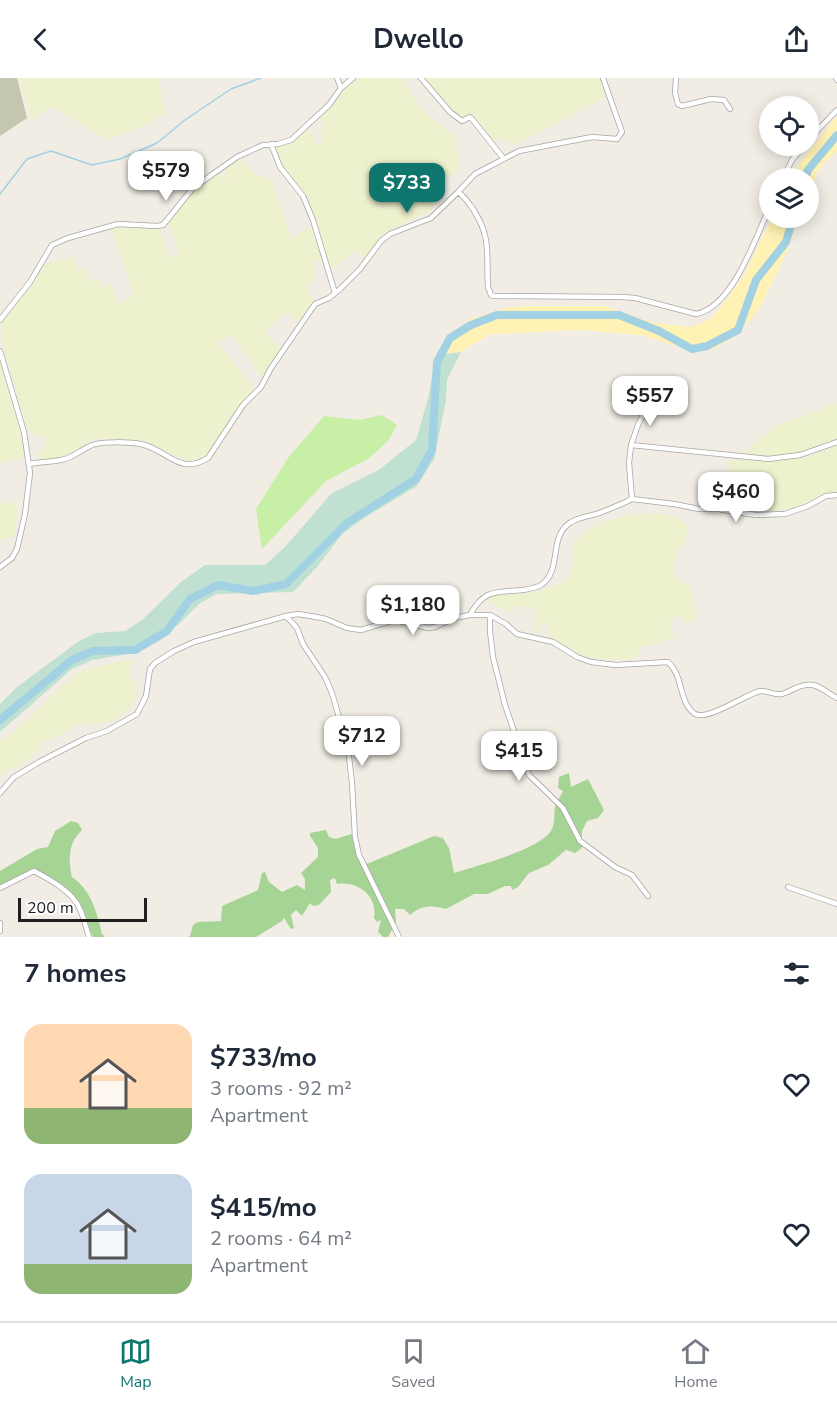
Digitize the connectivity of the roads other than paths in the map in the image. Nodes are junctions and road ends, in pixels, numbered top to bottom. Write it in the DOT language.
graph roads {
  1 [pos="337,78"];
  2 [pos="353,78"];
  3 [pos="421,78"];
  4 [pos="603,78"];
  5 [pos="676,78"];
  6 [pos="341,88"];
  7 [pos="730,108"];
  8 [pos="837,110"];
  9 [pos="819,129"];
  10 [pos="271,144"];
  11 [pos="504,159"];
  12 [pos="458,192"];
  13 [pos="760,228"];
  14 [pos="335,293"];
  15 [pos="0,318"];
  16 [pos="0,351"];
  17 [pos="649,402"];
  18 [pos="837,442"];
  19 [pos="632,445"];
  20 [pos="29,464"];
  21 [pos="837,495"];
  22 [pos="632,499"];
  23 [pos="0,567"];
  24 [pos="470,615"];
  25 [pos="490,615"];
  26 [pos="286,616"];
  27 [pos="837,698"];
  28 [pos="0,793"];
  29 [pos="788,887"];
  30 [pos="0,888"];
  31 [pos="648,896"];
  32 [pos="837,904"];
  33 [pos="0,924"];
  34 [pos="0,931"];
  35 [pos="89,937"];
  36 [pos="399,937"];
  1 -- 6 [label="street"];
  2 -- 6 [label="street"];
  3 -- 11 [label="street"];
  4 -- 11 [label="street"];
  5 -- 7 [label="street"];
  6 -- 10 [label="street"];
  8 -- 9 [label="street"];
  10 -- 14 [label="street"];
  10 -- 15 [label="street"];
  11 -- 12 [label="street"];
  12 -- 13 [label="street"];
  12 -- 14 [label="street"];
  14 -- 20 [label="street"];
  16 -- 20 [label="street"];
  17 -- 19 [label="street"];
  18 -- 19 [label="street"];
  19 -- 22 [label="street"];
  20 -- 23 [label="street"];
  21 -- 22 [label="street"];
  22 -- 24 [label="street"];
  24 -- 25 [label="street"];
  24 -- 26 [label="street"];
  25 -- 27 [label="street"];
  25 -- 31 [label="street"];
  26 -- 28 [label="street"];
  26 -- 36 [label="street"];
  29 -- 32 [label="street"];
  30 -- 35 [label="street"];
  33 -- 34 [label="street"];
}
